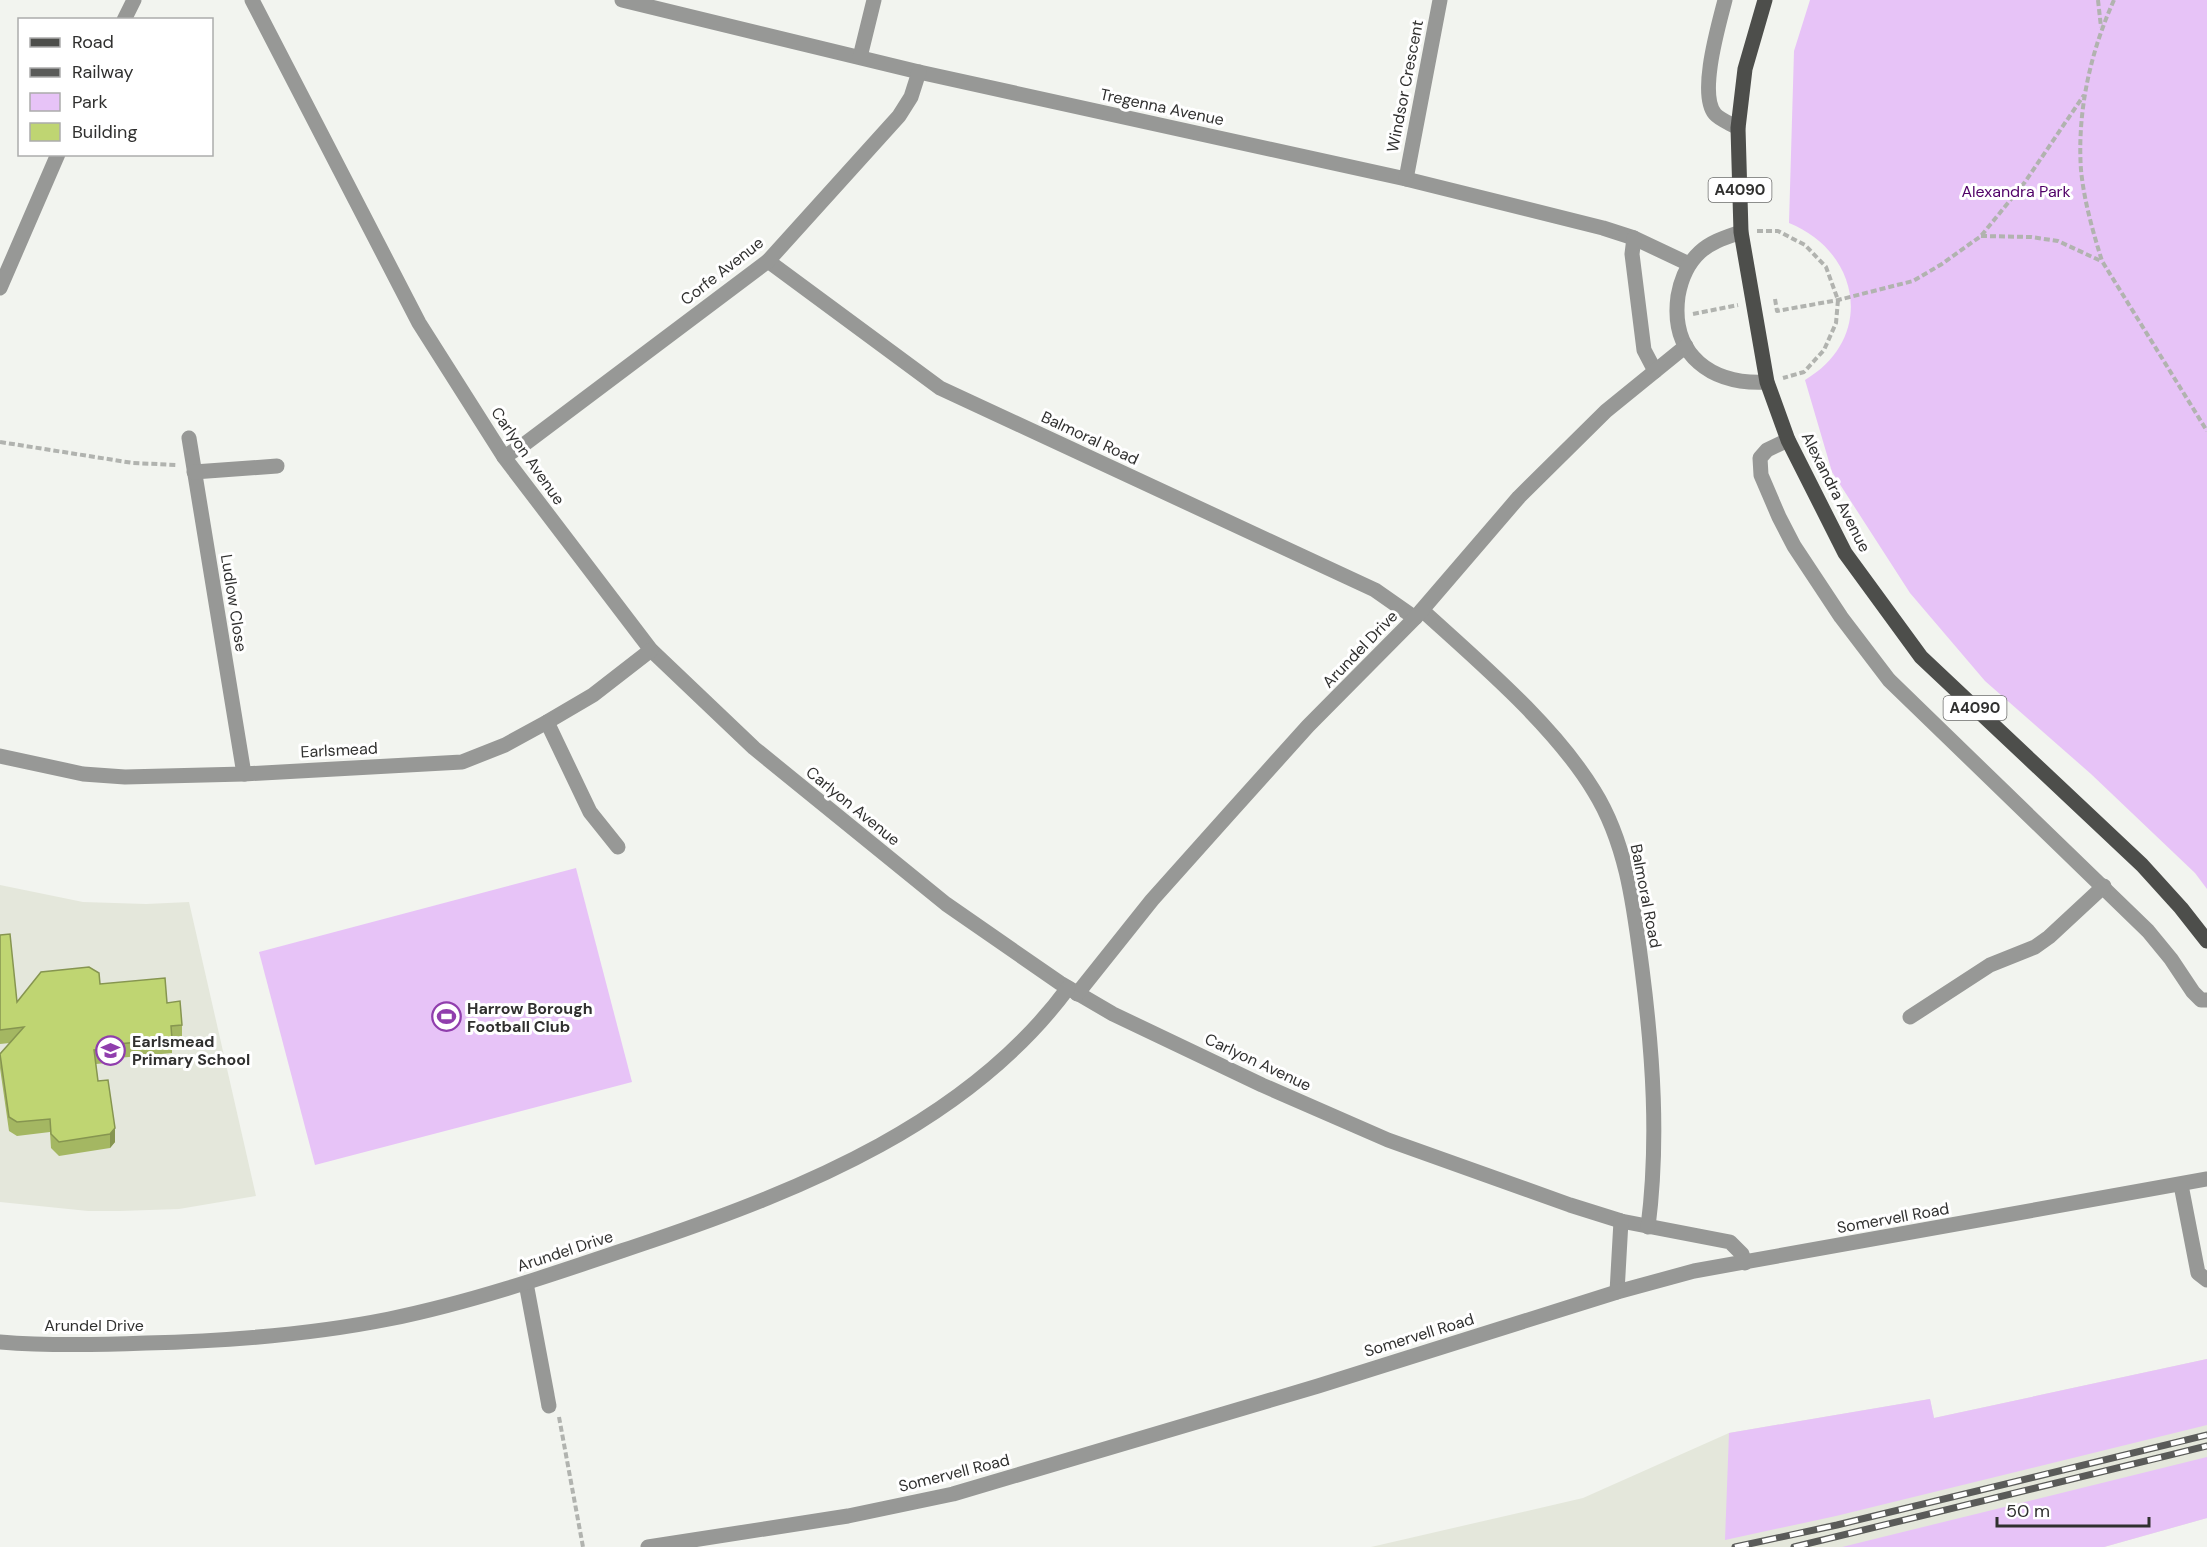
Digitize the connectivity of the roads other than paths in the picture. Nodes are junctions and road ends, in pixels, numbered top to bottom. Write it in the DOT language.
graph roads {
  1 [pos="134,0"];
  2 [pos="252,0"];
  3 [pos="622,0"];
  4 [pos="874,0"];
  5 [pos="1440,0"];
  6 [pos="1725,0"];
  7 [pos="1765,0"];
  8 [pos="125,18"];
  9 [pos="860,57"];
  10 [pos="919,72"];
  11 [pos="1738,128"];
  12 [pos="57,156"];
  13 [pos="1406,179"];
  14 [pos="1742,232"];
  15 [pos="1635,238"];
  16 [pos="7,252"];
  17 [pos="768,261"];
  18 [pos="1689,264"];
  19 [pos="0,288"];
  20 [pos="1686,346"];
  21 [pos="1655,371"];
  22 [pos="1767,382"];
  23 [pos="189,438"];
  24 [pos="1788,440"];
  25 [pos="504,457"];
  26 [pos="277,466"];
  27 [pos="194,469"];
  28 [pos="1418,614"];
  29 [pos="651,650"];
  30 [pos="547,722"];
  31 [pos="0,756"];
  32 [pos="243,774"];
  33 [pos="618,847"];
  34 [pos="2104,886"];
  35 [pos="2207,941"];
  36 [pos="1073,991"];
  37 [pos="2207,1000"];
  38 [pos="1910,1017"];
  39 [pos="2207,1179"];
  40 [pos="2181,1185"];
  41 [pos="1621,1221"];
  42 [pos="1648,1227"];
  43 [pos="1745,1263"];
  44 [pos="2207,1280"];
  45 [pos="526,1283"];
  46 [pos="1617,1292"];
  47 [pos="0,1342"];
  48 [pos="549,1406"];
  49 [pos="648,1547"];
  1 -- 8 [label="street"];
  2 -- 25 [label="street, Carlyon Avenue"];
  3 -- 9 [label="street, Tregenna Avenue"];
  4 -- 9 [label="street"];
  5 -- 13 [label="street, Windsor Crescent"];
  6 -- 11 [label="street"];
  7 -- 11 [label="main road, Alexandra Avenue / A4090"];
  9 -- 10 [label="street, Tregenna Avenue"];
  10 -- 13 [label="street, Tregenna Avenue"];
  10 -- 17 [label="street, Corfe Avenue"];
  11 -- 14 [label="main road, Alexandra Avenue / A4090"];
  12 -- 16 [label="street"];
  13 -- 15 [label="street, Tregenna Avenue"];
  14 -- 18 [label="street"];
  14 -- 22 [label="main road, Alexandra Avenue / A4090"];
  15 -- 18 [label="street, Tregenna Avenue"];
  15 -- 21 [label="street"];
  16 -- 19 [label="street"];
  17 -- 25 [label="street, Corfe Avenue"];
  17 -- 28 [label="street, Balmoral Road"];
  18 -- 20 [label="street"];
  20 -- 21 [label="street, Arundel Drive"];
  20 -- 22 [label="street"];
  21 -- 28 [label="street, Arundel Drive"];
  22 -- 24 [label="main road, Alexandra Avenue / A4090"];
  23 -- 27 [label="street, Ludlow Close"];
  24 -- 34 [label="street"];
  24 -- 35 [label="main road, Alexandra Avenue / A4090"];
  25 -- 29 [label="street, Carlyon Avenue"];
  26 -- 27 [label="street"];
  27 -- 32 [label="street, Ludlow Close"];
  28 -- 36 [label="street, Arundel Drive"];
  28 -- 42 [label="street, Balmoral Road"];
  29 -- 30 [label="street, Earlsmead"];
  29 -- 36 [label="street, Carlyon Avenue"];
  30 -- 32 [label="street, Earlsmead"];
  30 -- 33 [label="street"];
  31 -- 32 [label="street, Earlsmead"];
  34 -- 37 [label="street"];
  34 -- 38 [label="street"];
  36 -- 41 [label="street, Carlyon Avenue"];
  36 -- 45 [label="street, Arundel Drive"];
  39 -- 40 [label="street, Somervell Road"];
  40 -- 43 [label="street, Somervell Road"];
  40 -- 44 [label="street"];
  41 -- 42 [label="street, Carlyon Avenue"];
  41 -- 46 [label="street"];
  42 -- 43 [label="street, Carlyon Avenue"];
  43 -- 46 [label="street, Somervell Road"];
  45 -- 47 [label="street, Arundel Drive"];
  45 -- 48 [label="street"];
  46 -- 49 [label="street, Somervell Road"];
}
